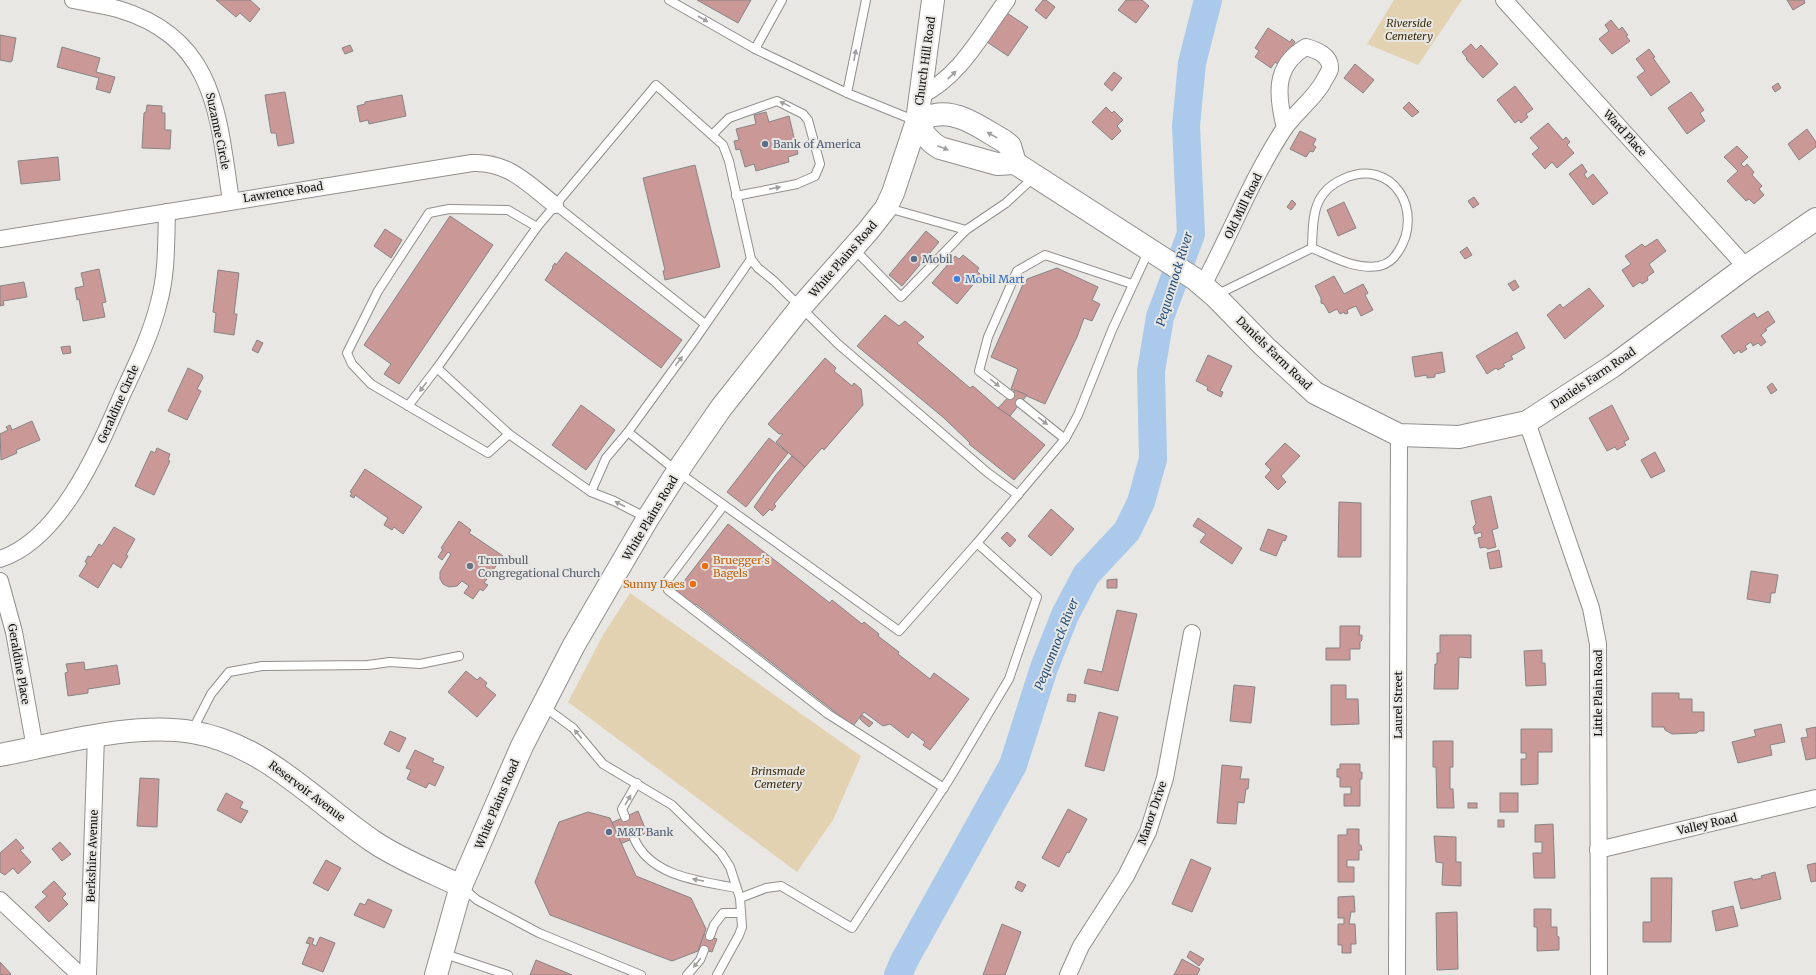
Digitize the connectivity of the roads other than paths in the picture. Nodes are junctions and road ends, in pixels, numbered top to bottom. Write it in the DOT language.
graph roads {
  1 [pos="73,0"];
  2 [pos="670,0"];
  3 [pos="782,0"];
  4 [pos="866,0"];
  5 [pos="933,0"];
  6 [pos="1007,0"];
  7 [pos="1504,0"];
  8 [pos="755,49"];
  9 [pos="847,93"];
  10 [pos="920,96"];
  11 [pos="917,121"];
  12 [pos="1285,128"];
  13 [pos="712,135"];
  14 [pos="1015,163"];
  15 [pos="1035,176"];
  16 [pos="736,196"];
  17 [pos="231,201"];
  18 [pos="555,205"];
  19 [pos="886,208"];
  20 [pos="167,212"];
  21 [pos="1816,219"];
  22 [pos="537,227"];
  23 [pos="966,230"];
  24 [pos="0,238"];
  25 [pos="1312,248"];
  26 [pos="854,249"];
  27 [pos="1158,254"];
  28 [pos="751,259"];
  29 [pos="1746,267"];
  30 [pos="1132,284"];
  31 [pos="1204,286"];
  32 [pos="800,308"];
  33 [pos="705,324"];
  34 [pos="437,368"];
  35 [pos="1010,395"];
  36 [pos="1020,404"];
  37 [pos="408,406"];
  38 [pos="1527,422"];
  39 [pos="628,432"];
  40 [pos="509,434"];
  41 [pos="1399,435"];
  42 [pos="1065,439"];
  43 [pos="678,472"];
  44 [pos="590,492"];
  45 [pos="1018,495"];
  46 [pos="724,505"];
  47 [pos="648,518"];
  48 [pos="977,543"];
  49 [pos="0,559"];
  50 [pos="0,581"];
  51 [pos="1192,633"];
  52 [pos="459,656"];
  53 [pos="542,705"];
  54 [pos="192,732"];
  55 [pos="96,736"];
  56 [pos="35,748"];
  57 [pos="0,755"];
  58 [pos="637,783"];
  59 [pos="944,788"];
  60 [pos="1816,798"];
  61 [pos="626,817"];
  62 [pos="634,838"];
  63 [pos="1598,850"];
  64 [pos="461,886"];
  65 [pos="736,888"];
  66 [pos="740,898"];
  67 [pos="0,900"];
  68 [pos="741,913"];
  69 [pos="710,936"];
  70 [pos="704,950"];
  71 [pos="442,953"];
  72 [pos="80,975"];
  73 [pos="88,975"];
  74 [pos="436,975"];
  75 [pos="508,975"];
  76 [pos="641,975"];
  77 [pos="687,975"];
  78 [pos="717,975"];
  79 [pos="1068,975"];
  80 [pos="1397,975"];
  81 [pos="1600,975"];
  1 -- 17 [label="street, Suzanne Circle"];
  2 -- 8 [label="lane, one-way"];
  3 -- 8 [label="lane"];
  9 -- 4 [label="lane, one-way"];
  5 -- 10 [label="main road, Church Hill Road"];
  10 -- 6 [label="street, one-way"];
  7 -- 29 [label="street, Ward Place"];
  8 -- 9 [label="lane"];
  9 -- 11 [label="lane"];
  10 -- 11 [label="main road, Church Hill Road"];
  11 -- 14 [label="main road, one-way"];
  14 -- 11 [label="main road, one-way"];
  11 -- 19 [label="main road, White Plains Road"];
  12 -- 12 [label="street, Old Mill Road"];
  12 -- 31 [label="street, Old Mill Road"];
  13 -- 16 [label="lane"];
  16 -- 13 [label="lane, one-way"];
  13 -- 18 [label="lane"];
  14 -- 15 [label="main road, Daniels Farm Road"];
  15 -- 23 [label="lane"];
  15 -- 27 [label="main road, Daniels Farm Road"];
  16 -- 28 [label="lane"];
  17 -- 18 [label="street, Lawrence Road"];
  17 -- 20 [label="street, Lawrence Road"];
  18 -- 22 [label="lane"];
  18 -- 33 [label="lane"];
  19 -- 23 [label="lane"];
  19 -- 26 [label="main road, White Plains Road"];
  20 -- 24 [label="street, Lawrence Road"];
  20 -- 49 [label="street, Geraldine Circle"];
  21 -- 29 [label="main road, Daniels Farm Road"];
  22 -- 34 [label="lane"];
  22 -- 37 [label="lane"];
  23 -- 26 [label="lane"];
  25 -- 25 [label="lane"];
  25 -- 31 [label="lane"];
  26 -- 32 [label="main road, White Plains Road"];
  27 -- 30 [label="lane"];
  27 -- 31 [label="main road, Daniels Farm Road"];
  28 -- 32 [label="lane"];
  28 -- 33 [label="lane"];
  29 -- 38 [label="main road, Daniels Farm Road"];
  30 -- 35 [label="lane, one-way"];
  30 -- 42 [label="lane"];
  31 -- 41 [label="main road, Daniels Farm Road"];
  32 -- 43 [label="main road, White Plains Road"];
  32 -- 45 [label="lane"];
  39 -- 33 [label="lane, one-way"];
  34 -- 37 [label="lane, one-way"];
  34 -- 40 [label="lane"];
  36 -- 42 [label="lane, one-way"];
  37 -- 40 [label="lane"];
  38 -- 41 [label="main road, Daniels Farm Road"];
  38 -- 63 [label="street, Little Plain Road"];
  39 -- 43 [label="lane"];
  39 -- 44 [label="lane"];
  40 -- 44 [label="lane"];
  41 -- 80 [label="street, Laurel Street"];
  42 -- 45 [label="lane"];
  43 -- 46 [label="lane"];
  43 -- 47 [label="main road, White Plains Road"];
  47 -- 44 [label="lane, one-way"];
  45 -- 48 [label="lane"];
  46 -- 48 [label="lane"];
  46 -- 59 [label="lane"];
  47 -- 53 [label="main road, White Plains Road"];
  48 -- 59 [label="lane"];
  50 -- 56 [label="street, Geraldine Place"];
  51 -- 79 [label="street, Manor Drive"];
  52 -- 54 [label="lane"];
  58 -- 53 [label="lane, one-way"];
  53 -- 64 [label="main road, White Plains Road"];
  54 -- 55 [label="main road, Reservoir Avenue"];
  54 -- 64 [label="main road, Reservoir Avenue"];
  55 -- 56 [label="main road, Reservoir Avenue"];
  55 -- 73 [label="street, Berkshire Avenue"];
  56 -- 57 [label="main road, Reservoir Avenue"];
  61 -- 58 [label="lane, one-way"];
  58 -- 65 [label="lane"];
  59 -- 66 [label="lane"];
  60 -- 63 [label="street, Valley Road"];
  65 -- 62 [label="lane, one-way"];
  63 -- 81 [label="street, Little Plain Road"];
  64 -- 71 [label="main road, White Plains Road"];
  64 -- 76 [label="lane"];
  65 -- 66 [label="lane"];
  66 -- 68 [label="lane"];
  67 -- 72 [label="street"];
  68 -- 69 [label="lane"];
  68 -- 78 [label="lane"];
  70 -- 77 [label="lane, one-way"];
  71 -- 74 [label="main road, White Plains Road"];
  71 -- 75 [label="lane"];
}
